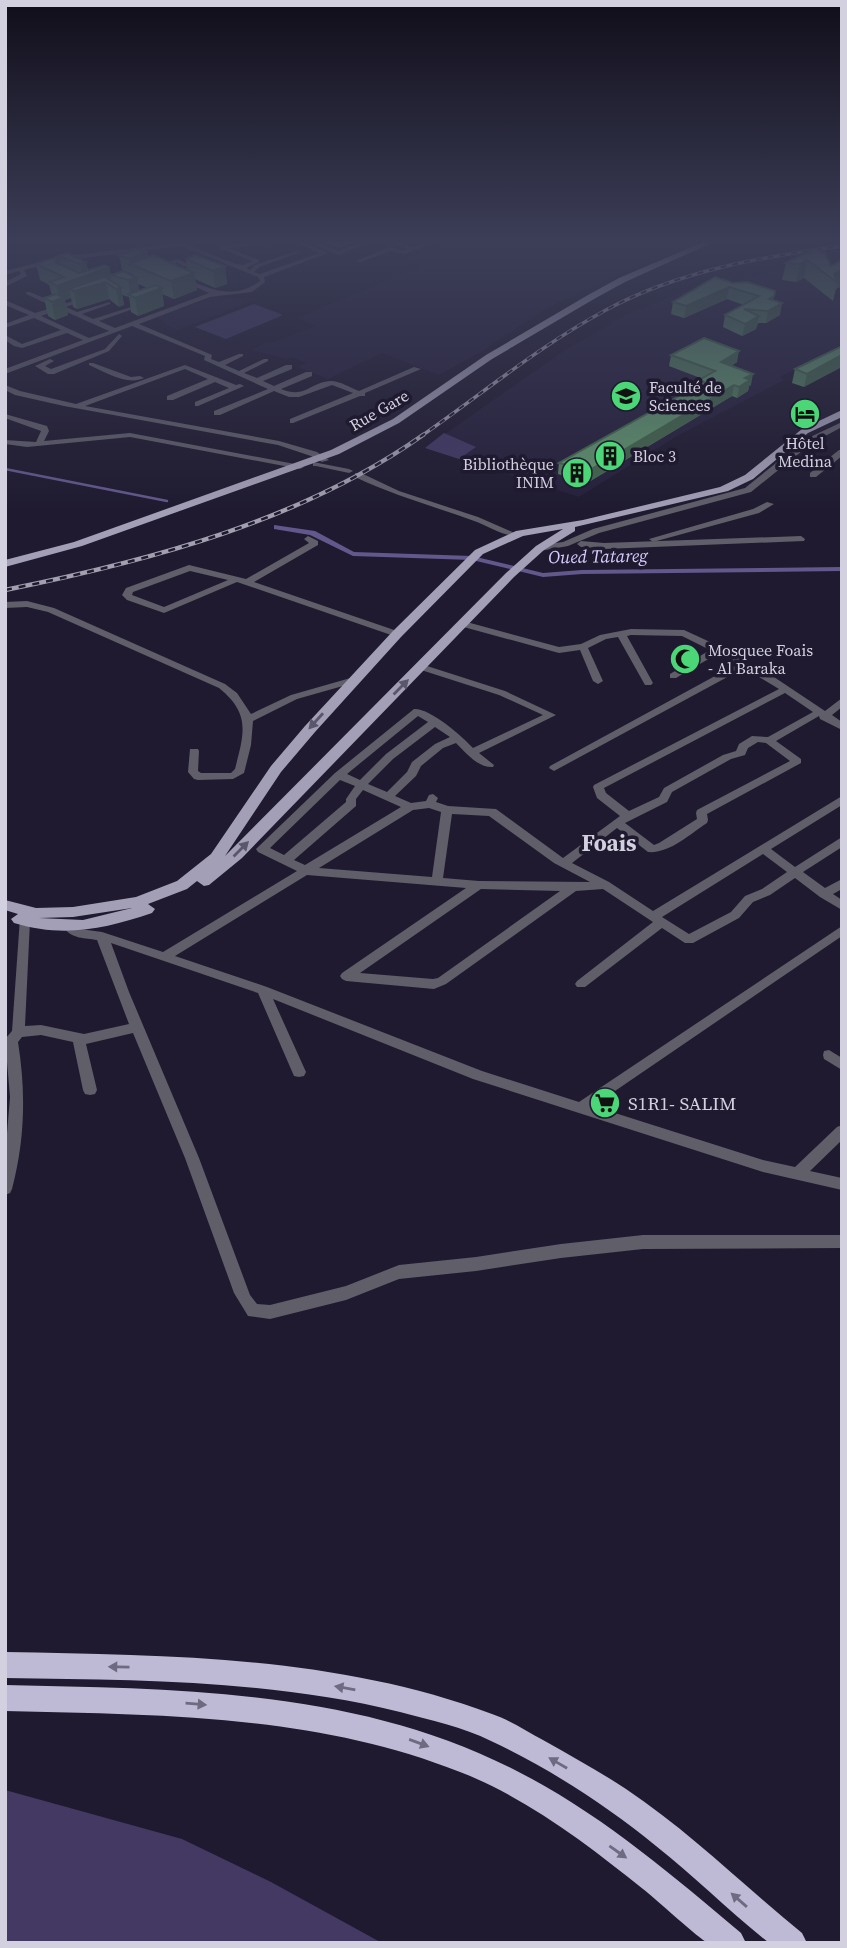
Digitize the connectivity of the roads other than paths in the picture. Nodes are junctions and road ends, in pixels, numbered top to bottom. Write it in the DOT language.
graph roads {
  1 [pos="65,331"];
  2 [pos="70,331"];
  3 [pos="112,331"];
  4 [pos="121,331"];
  5 [pos="142,331"];
  6 [pos="145,331"];
  7 [pos="532,331"];
  8 [pos="116,333"];
  9 [pos="5,337"];
  10 [pos="89,340"];
  11 [pos="186,352"];
  12 [pos="241,355"];
  13 [pos="266,360"];
  14 [pos="214,361"];
  15 [pos="91,364"];
  16 [pos="185,367"];
  17 [pos="289,367"];
  18 [pos="417,369"];
  19 [pos="194,370"];
  20 [pos="5,372"];
  21 [pos="239,373"];
  22 [pos="309,374"];
  23 [pos="215,379"];
  24 [pos="457,379"];
  25 [pos="256,381"];
  26 [pos="5,387"];
  27 [pos="236,388"];
  28 [pos="146,389"];
  29 [pos="273,389"];
  30 [pos="362,394"];
  31 [pos="101,397"];
  32 [pos="170,398"];
  33 [pos="198,404"];
  34 [pos="77,406"];
  35 [pos="93,408"];
  36 [pos="217,413"];
  37 [pos="5,416"];
  38 [pos="840,418"];
  39 [pos="293,421"];
  40 [pos="5,442"];
  41 [pos="39,444"];
  42 [pos="291,447"];
  43 [pos="842,452"];
  44 [pos="311,462"];
  45 [pos="813,475"];
  46 [pos="770,504"];
  47 [pos="583,523"];
  48 [pos="513,534"];
  49 [pos="308,538"];
  50 [pos="802,539"];
  51 [pos="565,544"];
  52 [pos="581,544"];
  53 [pos="536,551"];
  54 [pos="5,566"];
  55 [pos="237,579"];
  56 [pos="248,582"];
  57 [pos="5,605"];
  58 [pos="463,624"];
  59 [pos="397,634"];
  60 [pos="621,634"];
  61 [pos="583,647"];
  62 [pos="718,649"];
  63 [pos="746,664"];
  64 [pos="421,667"];
  65 [pos="673,676"];
  66 [pos="354,680"];
  67 [pos="598,681"];
  68 [pos="648,683"];
  69 [pos="786,689"];
  70 [pos="842,701"];
  71 [pos="821,715"];
  72 [pos="249,719"];
  73 [pos="435,722"];
  74 [pos="842,727"];
  75 [pos="457,738"];
  76 [pos="769,741"];
  77 [pos="194,751"];
  78 [pos="471,753"];
  79 [pos="489,765"];
  80 [pos="554,768"];
  81 [pos="339,775"];
  82 [pos="361,784"];
  83 [pos="388,797"];
  84 [pos="842,800"];
  85 [pos="431,801"];
  86 [pos="410,807"];
  87 [pos="447,810"];
  88 [pos="623,820"];
  89 [pos="842,841"];
  90 [pos="763,849"];
  91 [pos="285,861"];
  92 [pos="564,863"];
  93 [pos="307,871"];
  94 [pos="795,871"];
  95 [pos="437,881"];
  96 [pos="842,883"];
  97 [pos="478,885"];
  98 [pos="605,885"];
  99 [pos="573,887"];
  100 [pos="824,894"];
  101 [pos="5,905"];
  102 [pos="842,906"];
  103 [pos="5,914"];
  104 [pos="657,919"];
  105 [pos="71,920"];
  106 [pos="24,921"];
  107 [pos="98,924"];
  108 [pos="842,930"];
  109 [pos="164,957"];
  110 [pos="581,984"];
  111 [pos="263,990"];
  112 [pos="138,1027"];
  113 [pos="12,1039"];
  114 [pos="79,1039"];
  115 [pos="829,1055"];
  116 [pos="842,1065"];
  117 [pos="299,1072"];
  118 [pos="90,1090"];
  119 [pos="581,1107"];
  120 [pos="842,1131"];
  121 [pos="799,1173"];
  122 [pos="842,1184"];
  123 [pos="5,1189"];
  124 [pos="842,1241"];
  125 [pos="5,1665"];
  126 [pos="5,1698"];
  127 [pos="731,1943"];
  128 [pos="792,1943"];
  1 -- 9 [label="street"];
  2 -- 10 [label="street"];
  3 -- 8 [label="street"];
  4 -- 8 [label="street"];
  5 -- 11 [label="street"];
  6 -- 14 [label="street"];
  7 -- 24 [label="main road"];
  8 -- 8 [label="street"];
  8 -- 10 [label="street"];
  10 -- 20 [label="street"];
  12 -- 14 [label="street"];
  13 -- 21 [label="street"];
  14 -- 16 [label="street"];
  14 -- 19 [label="street"];
  14 -- 21 [label="street"];
  15 -- 16 [label="street"];
  16 -- 19 [label="street"];
  16 -- 31 [label="street"];
  17 -- 25 [label="street"];
  18 -- 30 [label="street"];
  19 -- 23 [label="street"];
  19 -- 28 [label="street"];
  21 -- 25 [label="street"];
  22 -- 29 [label="street"];
  23 -- 27 [label="street"];
  23 -- 32 [label="street"];
  24 -- 44 [label="main road, Rue Gare"];
  24 -- 44 [label="main road, Rue Gare"];
  25 -- 27 [label="street"];
  25 -- 29 [label="street"];
  26 -- 34 [label="street"];
  27 -- 33 [label="street"];
  29 -- 30 [label="street"];
  29 -- 36 [label="street"];
  30 -- 39 [label="street"];
  31 -- 34 [label="street"];
  31 -- 35 [label="street"];
  34 -- 35 [label="street"];
  35 -- 42 [label="street"];
  37 -- 41 [label="street"];
  38 -- 47 [label="main road"];
  38 -- 51 [label="street"];
  40 -- 41 [label="street"];
  41 -- 44 [label="street"];
  42 -- 44 [label="street"];
  43 -- 45 [label="street"];
  44 -- 48 [label="street"];
  44 -- 54 [label="main road, Rue Gare"];
  46 -- 52 [label="street"];
  47 -- 48 [label="main road"];
  47 -- 53 [label="main road"];
  48 -- 59 [label="main road"];
  49 -- 56 [label="street"];
  50 -- 52 [label="street"];
  51 -- 52 [label="street"];
  51 -- 53 [label="street"];
  53 -- 58 [label="main road"];
  55 -- 55 [label="street"];
  55 -- 56 [label="street"];
  56 -- 59 [label="street"];
  57 -- 72 [label="street"];
  58 -- 61 [label="street"];
  58 -- 64 [label="main road"];
  59 -- 66 [label="main road"];
  60 -- 61 [label="street"];
  60 -- 62 [label="street"];
  60 -- 68 [label="street"];
  61 -- 67 [label="street"];
  62 -- 63 [label="street"];
  62 -- 65 [label="street"];
  63 -- 69 [label="street"];
  63 -- 80 [label="street"];
  64 -- 78 [label="street"];
  107 -- 64 [label="main road, one-way"];
  66 -- 72 [label="street"];
  66 -- 107 [label="main road, one-way"];
  69 -- 71 [label="street"];
  69 -- 88 [label="street"];
  70 -- 71 [label="street"];
  71 -- 74 [label="street"];
  71 -- 76 [label="street"];
  72 -- 77 [label="street"];
  73 -- 75 [label="street"];
  73 -- 81 [label="street"];
  73 -- 82 [label="street"];
  75 -- 78 [label="street"];
  75 -- 83 [label="street"];
  76 -- 88 [label="street"];
  76 -- 88 [label="street"];
  78 -- 79 [label="street"];
  81 -- 82 [label="street"];
  81 -- 91 [label="street"];
  82 -- 83 [label="street"];
  82 -- 91 [label="street"];
  83 -- 86 [label="street"];
  84 -- 90 [label="street"];
  85 -- 86 [label="street"];
  85 -- 87 [label="street"];
  86 -- 93 [label="street"];
  87 -- 92 [label="street"];
  87 -- 95 [label="street"];
  88 -- 92 [label="street"];
  89 -- 94 [label="street"];
  90 -- 94 [label="street"];
  90 -- 104 [label="street"];
  91 -- 93 [label="street"];
  92 -- 98 [label="street"];
  93 -- 95 [label="street"];
  93 -- 109 [label="street"];
  94 -- 100 [label="street"];
  94 -- 104 [label="street"];
  95 -- 97 [label="street"];
  96 -- 100 [label="street"];
  97 -- 99 [label="street"];
  97 -- 99 [label="street"];
  98 -- 99 [label="street"];
  98 -- 104 [label="street"];
  100 -- 102 [label="street"];
  101 -- 105 [label="main road"];
  103 -- 106 [label="main road"];
  104 -- 110 [label="street"];
  105 -- 106 [label="main road"];
  105 -- 107 [label="main road"];
  106 -- 113 [label="street"];
  107 -- 109 [label="street"];
  107 -- 112 [label="street"];
  108 -- 119 [label="street"];
  109 -- 111 [label="street"];
  111 -- 117 [label="street"];
  111 -- 119 [label="street"];
  112 -- 114 [label="street"];
  112 -- 124 [label="street"];
  113 -- 114 [label="street"];
  113 -- 123 [label="street"];
  114 -- 118 [label="street"];
  115 -- 116 [label="street"];
  119 -- 121 [label="street"];
  120 -- 121 [label="street"];
  121 -- 122 [label="street"];
  128 -- 125 [label="highway, one-way"];
  126 -- 127 [label="highway, one-way"];
}
